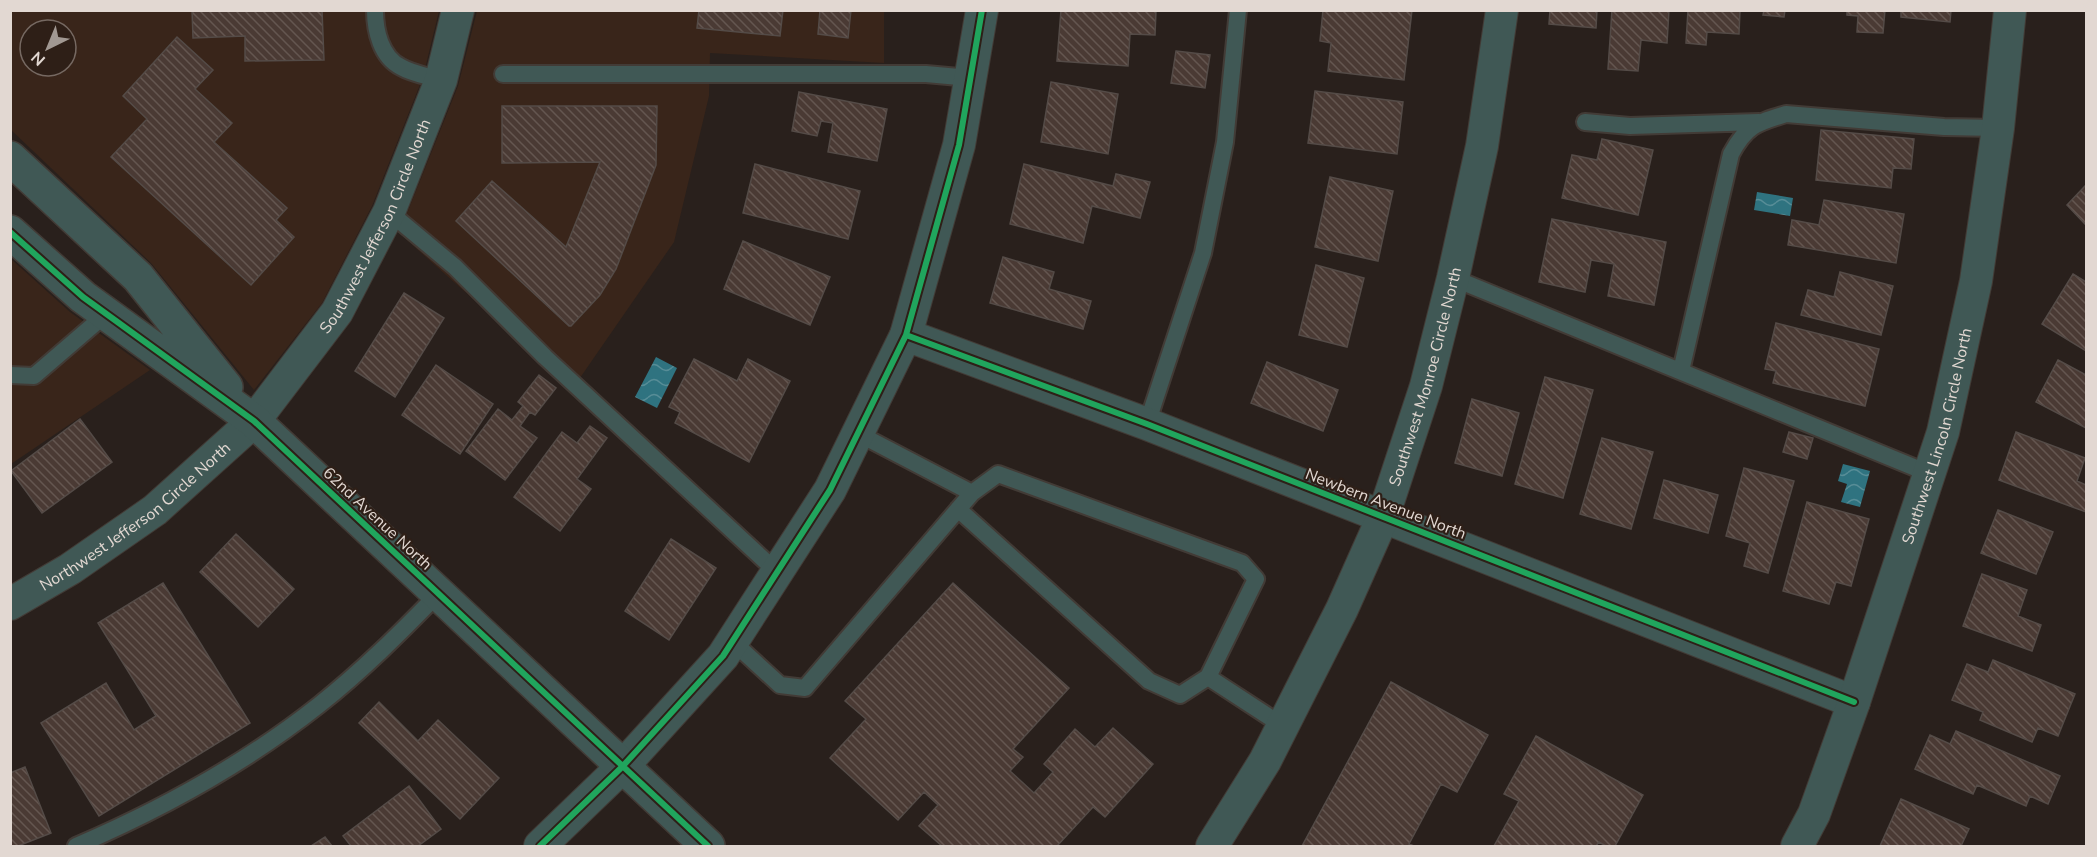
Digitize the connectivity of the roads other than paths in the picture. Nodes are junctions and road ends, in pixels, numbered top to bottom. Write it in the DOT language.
graph roads {
  1 [pos="375,10"];
  2 [pos="459,10"];
  3 [pos="982,10"];
  4 [pos="1238,10"];
  5 [pos="1502,10"];
  6 [pos="2010,10"];
  7 [pos="504,74"];
  8 [pos="970,78"];
  9 [pos="441,80"];
  10 [pos="1585,122"];
  11 [pos="1760,122"];
  12 [pos="1998,128"];
  13 [pos="10,158"];
  14 [pos="389,212"];
  15 [pos="10,232"];
  16 [pos="1453,278"];
  17 [pos="106,314"];
  18 [pos="906,335"];
  19 [pos="1681,371"];
  20 [pos="10,375"];
  21 [pos="254,421"];
  22 [pos="1147,424"];
  23 [pos="858,434"];
  24 [pos="1928,473"];
  25 [pos="972,493"];
  26 [pos="958,509"];
  27 [pos="1383,517"];
  28 [pos="777,572"];
  29 [pos="439,593"];
  30 [pos="10,604"];
  31 [pos="732,641"];
  32 [pos="1208,677"];
  33 [pos="1854,702"];
  34 [pos="1283,726"];
  35 [pos="622,766"];
  36 [pos="76,846"];
  37 [pos="540,846"];
  38 [pos="708,846"];
  39 [pos="1212,846"];
  40 [pos="1797,846"];
  1 -- 9 [label="lane"];
  2 -- 9 [label="street, Southwest Jefferson Circle North"];
  3 -- 8 [label="street"];
  4 -- 22 [label="lane"];
  5 -- 16 [label="street, Southwest Monroe Circle North"];
  6 -- 12 [label="street, Southwest Lincoln Circle North"];
  7 -- 8 [label="lane"];
  8 -- 18 [label="street"];
  9 -- 14 [label="street, Southwest Jefferson Circle North"];
  10 -- 11 [label="lane"];
  11 -- 12 [label="lane"];
  11 -- 19 [label="lane"];
  12 -- 24 [label="street, Southwest Lincoln Circle North"];
  13 -- 21 [label="street, 62nd Avenue North"];
  14 -- 21 [label="street, Southwest Jefferson Circle North"];
  14 -- 28 [label="lane"];
  15 -- 17 [label="street, 62nd Avenue North"];
  16 -- 19 [label="lane"];
  16 -- 27 [label="street, Southwest Monroe Circle North"];
  17 -- 20 [label="lane"];
  17 -- 21 [label="street, 62nd Avenue North"];
  18 -- 22 [label="street, Newbern Avenue North"];
  18 -- 23 [label="street"];
  19 -- 24 [label="lane"];
  21 -- 29 [label="street, 62nd Avenue North"];
  21 -- 30 [label="street, Northwest Jefferson Circle North"];
  22 -- 27 [label="street, Newbern Avenue North"];
  23 -- 25 [label="lane"];
  23 -- 28 [label="street"];
  24 -- 33 [label="street, Southwest Lincoln Circle North"];
  25 -- 26 [label="lane"];
  25 -- 32 [label="lane"];
  26 -- 31 [label="lane"];
  26 -- 32 [label="lane"];
  27 -- 33 [label="street, Newbern Avenue North"];
  27 -- 34 [label="street, Southwest Monroe Circle North"];
  28 -- 31 [label="street"];
  29 -- 35 [label="street, 62nd Avenue North"];
  29 -- 36 [label="lane"];
  31 -- 35 [label="street"];
  32 -- 34 [label="lane"];
  33 -- 40 [label="street, Southwest Lincoln Circle North"];
  34 -- 39 [label="street, Southwest Monroe Circle North"];
  35 -- 37 [label="street"];
  35 -- 38 [label="street, 62nd Avenue North"];
}
